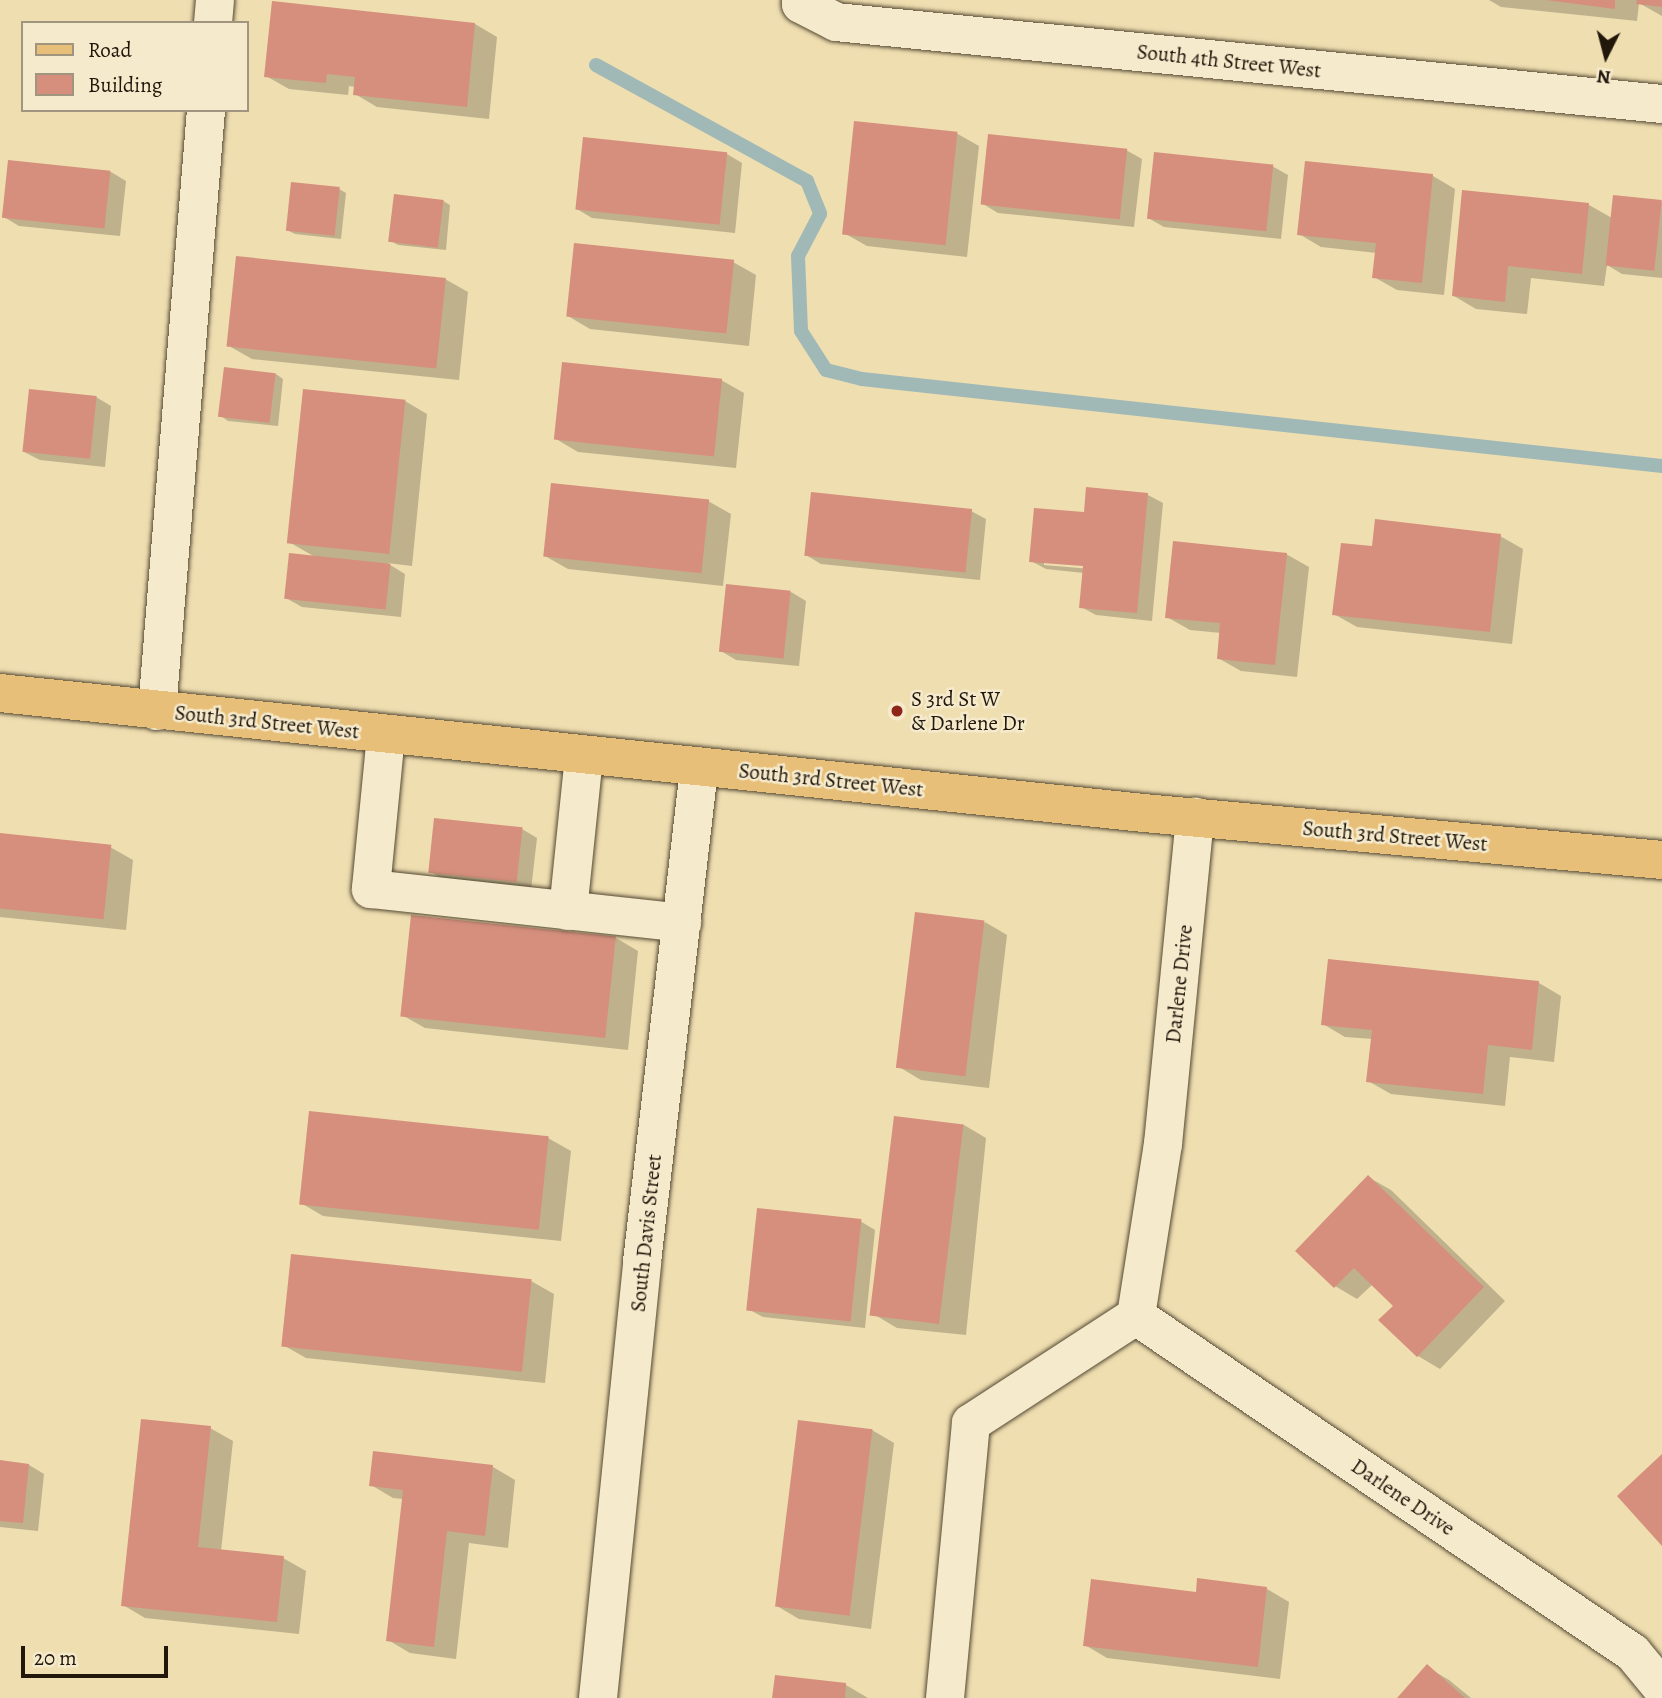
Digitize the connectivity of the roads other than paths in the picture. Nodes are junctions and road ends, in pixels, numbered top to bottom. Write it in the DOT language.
graph roads {
  1 [pos="215,0"];
  2 [pos="801,2"];
  3 [pos="213,21"];
  4 [pos="1662,104"];
  5 [pos="206,112"];
  6 [pos="0,693"];
  7 [pos="157,710"];
  8 [pos="386,735"];
  9 [pos="584,755"];
  10 [pos="699,768"];
  11 [pos="1195,817"];
  12 [pos="1662,860"];
  13 [pos="569,911"];
  14 [pos="682,923"];
  15 [pos="1136,1316"];
  16 [pos="1662,1688"];
  17 [pos="598,1698"];
  18 [pos="945,1698"];
  1 -- 3 [label="street"];
  2 -- 4 [label="street, South 4th Street West"];
  5 -- 7 [label="street"];
  6 -- 7 [label="main road, South 3rd Street West"];
  7 -- 8 [label="main road, South 3rd Street West"];
  8 -- 9 [label="main road, South 3rd Street West"];
  8 -- 13 [label="street"];
  9 -- 10 [label="main road, South 3rd Street West"];
  9 -- 13 [label="street"];
  10 -- 11 [label="main road, South 3rd Street West"];
  10 -- 14 [label="street, South Davis Street"];
  11 -- 12 [label="main road, South 3rd Street West"];
  11 -- 15 [label="street, Darlene Drive"];
  13 -- 14 [label="street"];
  14 -- 17 [label="street, South Davis Street"];
  15 -- 16 [label="street, Darlene Drive"];
  15 -- 18 [label="street"];
}
